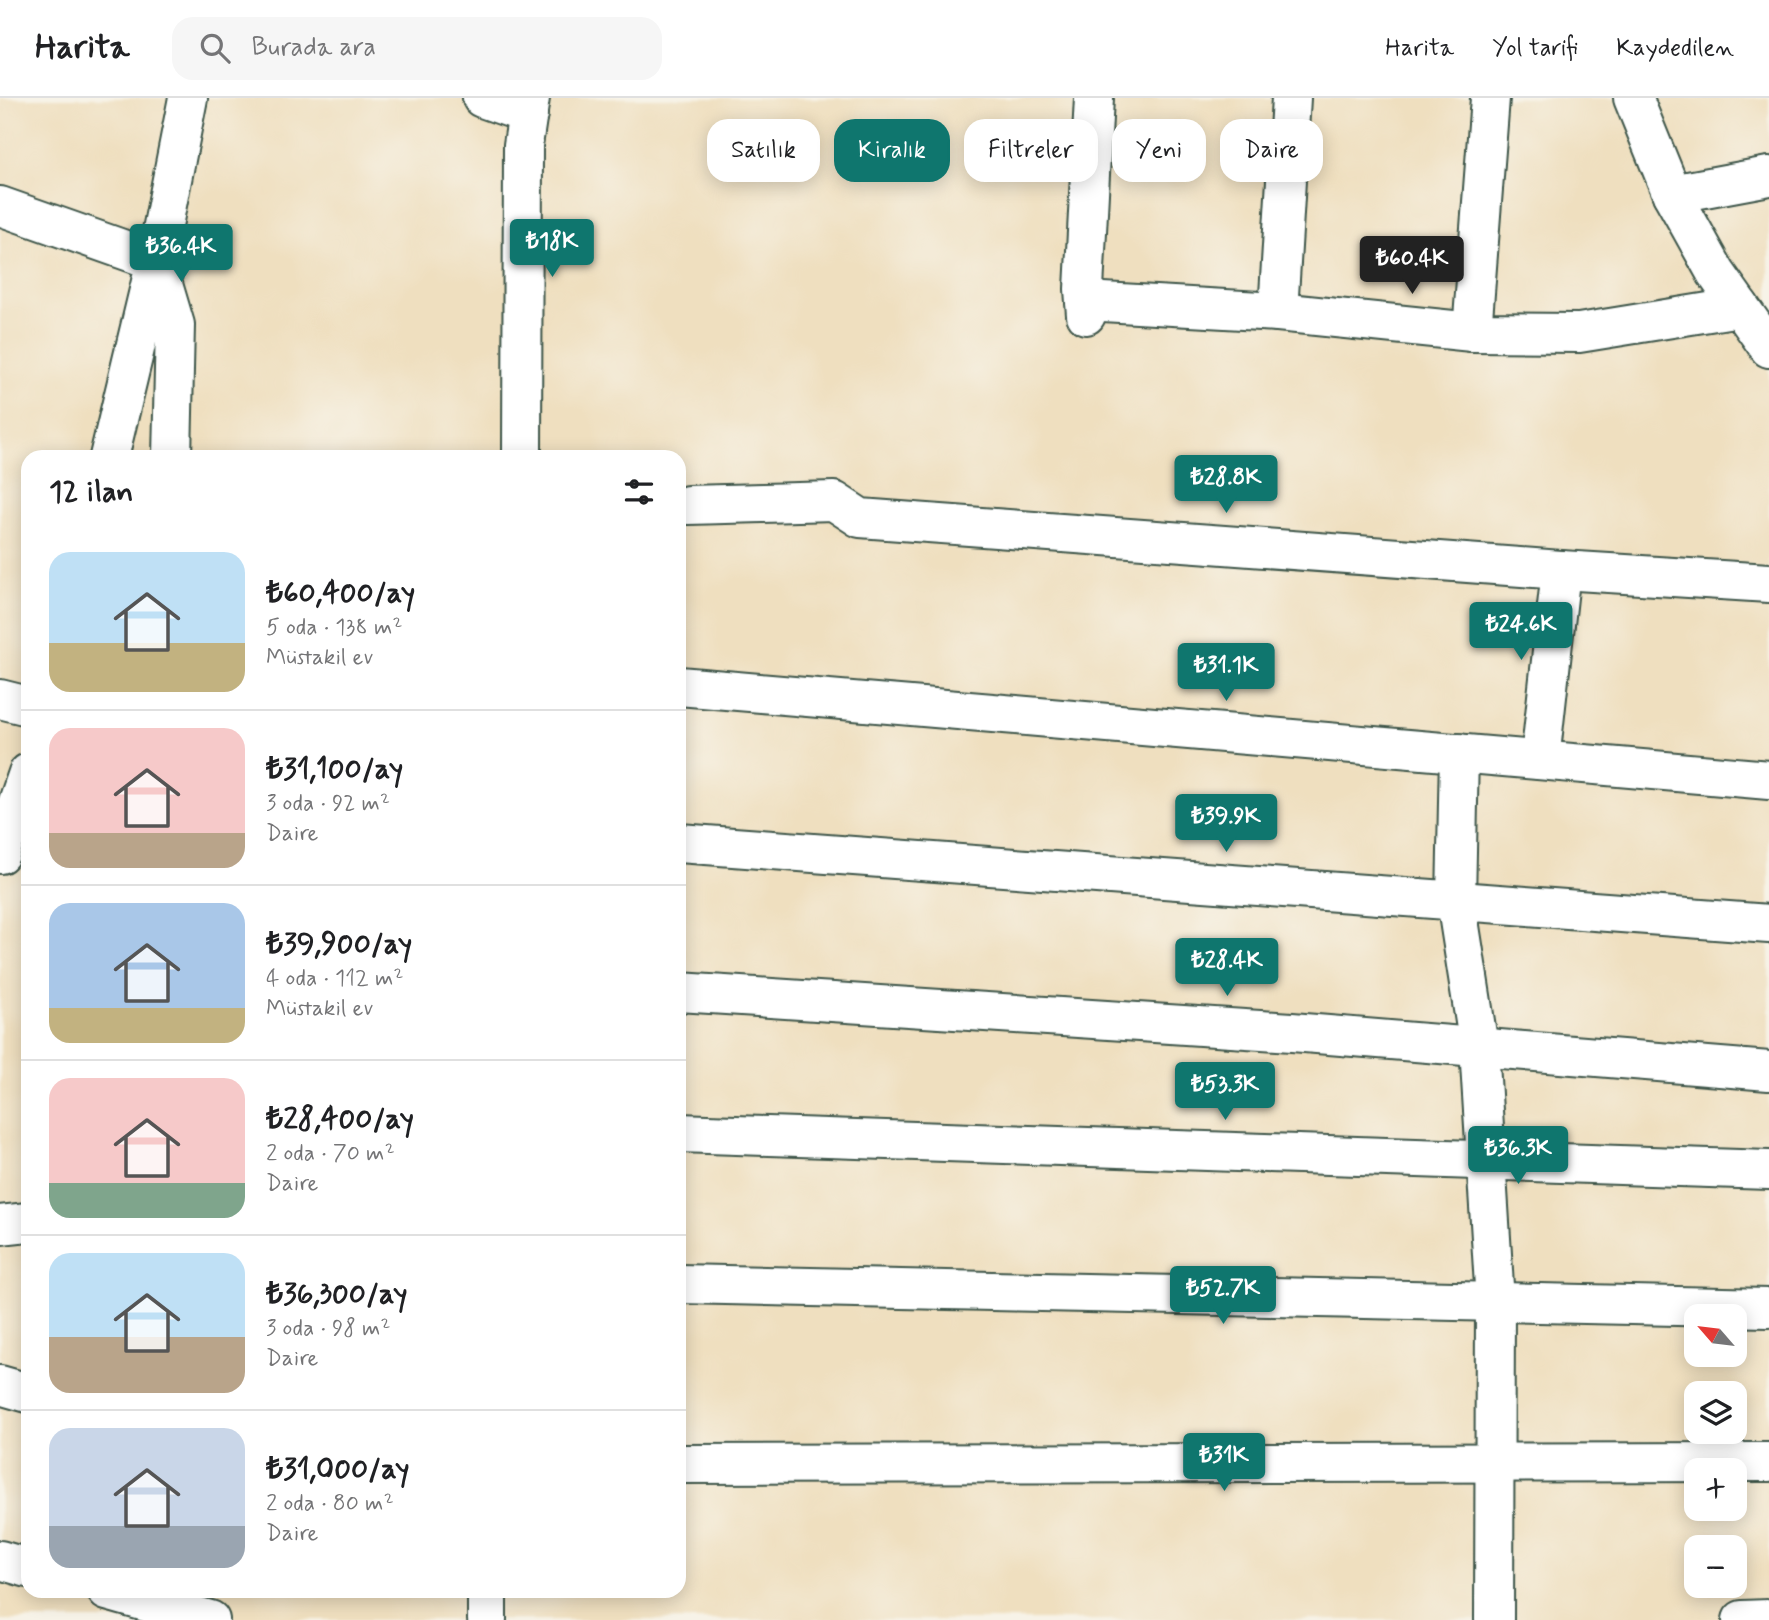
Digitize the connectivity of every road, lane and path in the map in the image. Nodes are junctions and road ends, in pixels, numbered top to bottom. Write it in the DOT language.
graph roads {
  1 [pos="188,98"];
  2 [pos="482,98"];
  3 [pos="1094,98"];
  4 [pos="1292,98"];
  5 [pos="1490,98"];
  6 [pos="1633,98"];
  7 [pos="529,106"];
  8 [pos="1769,176"];
  9 [pos="1672,194"];
  10 [pos="0,206"];
  11 [pos="156,261"];
  12 [pos="1740,307"];
  13 [pos="1278,312"];
  14 [pos="1472,332"];
  15 [pos="1769,348"];
  16 [pos="111,450"];
  17 [pos="172,450"];
  18 [pos="522,450"];
  19 [pos="688,505"];
  20 [pos="1561,570"];
  21 [pos="1769,583"];
  22 [pos="686,687"];
  23 [pos="0,699"];
  24 [pos="21,704"];
  25 [pos="1459,753"];
  26 [pos="1540,760"];
  27 [pos="1769,780"];
  28 [pos="21,794"];
  29 [pos="686,844"];
  30 [pos="0,855"];
  31 [pos="1456,901"];
  32 [pos="1769,925"];
  33 [pos="686,992"];
  34 [pos="1479,1048"];
  35 [pos="1769,1071"];
  36 [pos="686,1133"];
  37 [pos="1486,1161"];
  38 [pos="1769,1170"];
  39 [pos="21,1223"];
  40 [pos="0,1225"];
  41 [pos="686,1284"];
  42 [pos="1496,1302"];
  43 [pos="1769,1308"];
  44 [pos="0,1385"];
  45 [pos="21,1391"];
  46 [pos="1769,1462"];
  47 [pos="1496,1463"];
  48 [pos="686,1464"];
  49 [pos="0,1560"];
  50 [pos="21,1566"];
  51 [pos="132,1598"];
  52 [pos="486,1598"];
  53 [pos="1769,1619"];
  54 [pos="210,1620"];
  55 [pos="487,1620"];
  56 [pos="1494,1620"];
  57 [pos="1742,1620"];
  1 -- 11 [label="street"];
  2 -- 7 [label="street"];
  3 -- 13 [label="street"];
  4 -- 13 [label="street"];
  5 -- 14 [label="street"];
  6 -- 9 [label="street"];
  7 -- 18 [label="street"];
  8 -- 9 [label="street"];
  9 -- 12 [label="street"];
  10 -- 11 [label="street"];
  11 -- 16 [label="street"];
  11 -- 17 [label="street"];
  12 -- 14 [label="street"];
  12 -- 15 [label="street"];
  13 -- 14 [label="street"];
  19 -- 20 [label="street"];
  20 -- 21 [label="street"];
  20 -- 26 [label="street"];
  22 -- 25 [label="street"];
  23 -- 24 [label="street"];
  25 -- 26 [label="street"];
  25 -- 31 [label="street"];
  26 -- 27 [label="street"];
  28 -- 30 [label="street"];
  29 -- 31 [label="street"];
  31 -- 32 [label="street"];
  31 -- 34 [label="street"];
  33 -- 34 [label="street"];
  34 -- 35 [label="street"];
  34 -- 37 [label="street"];
  36 -- 37 [label="street"];
  37 -- 38 [label="street"];
  37 -- 42 [label="street"];
  39 -- 40 [label="street"];
  41 -- 42 [label="street"];
  42 -- 43 [label="street"];
  42 -- 47 [label="street"];
  44 -- 45 [label="street"];
  46 -- 47 [label="street"];
  47 -- 48 [label="street"];
  47 -- 56 [label="street"];
  49 -- 50 [label="street"];
  51 -- 54 [label="street"];
  52 -- 55 [label="street"];
  53 -- 57 [label="street"];
}
